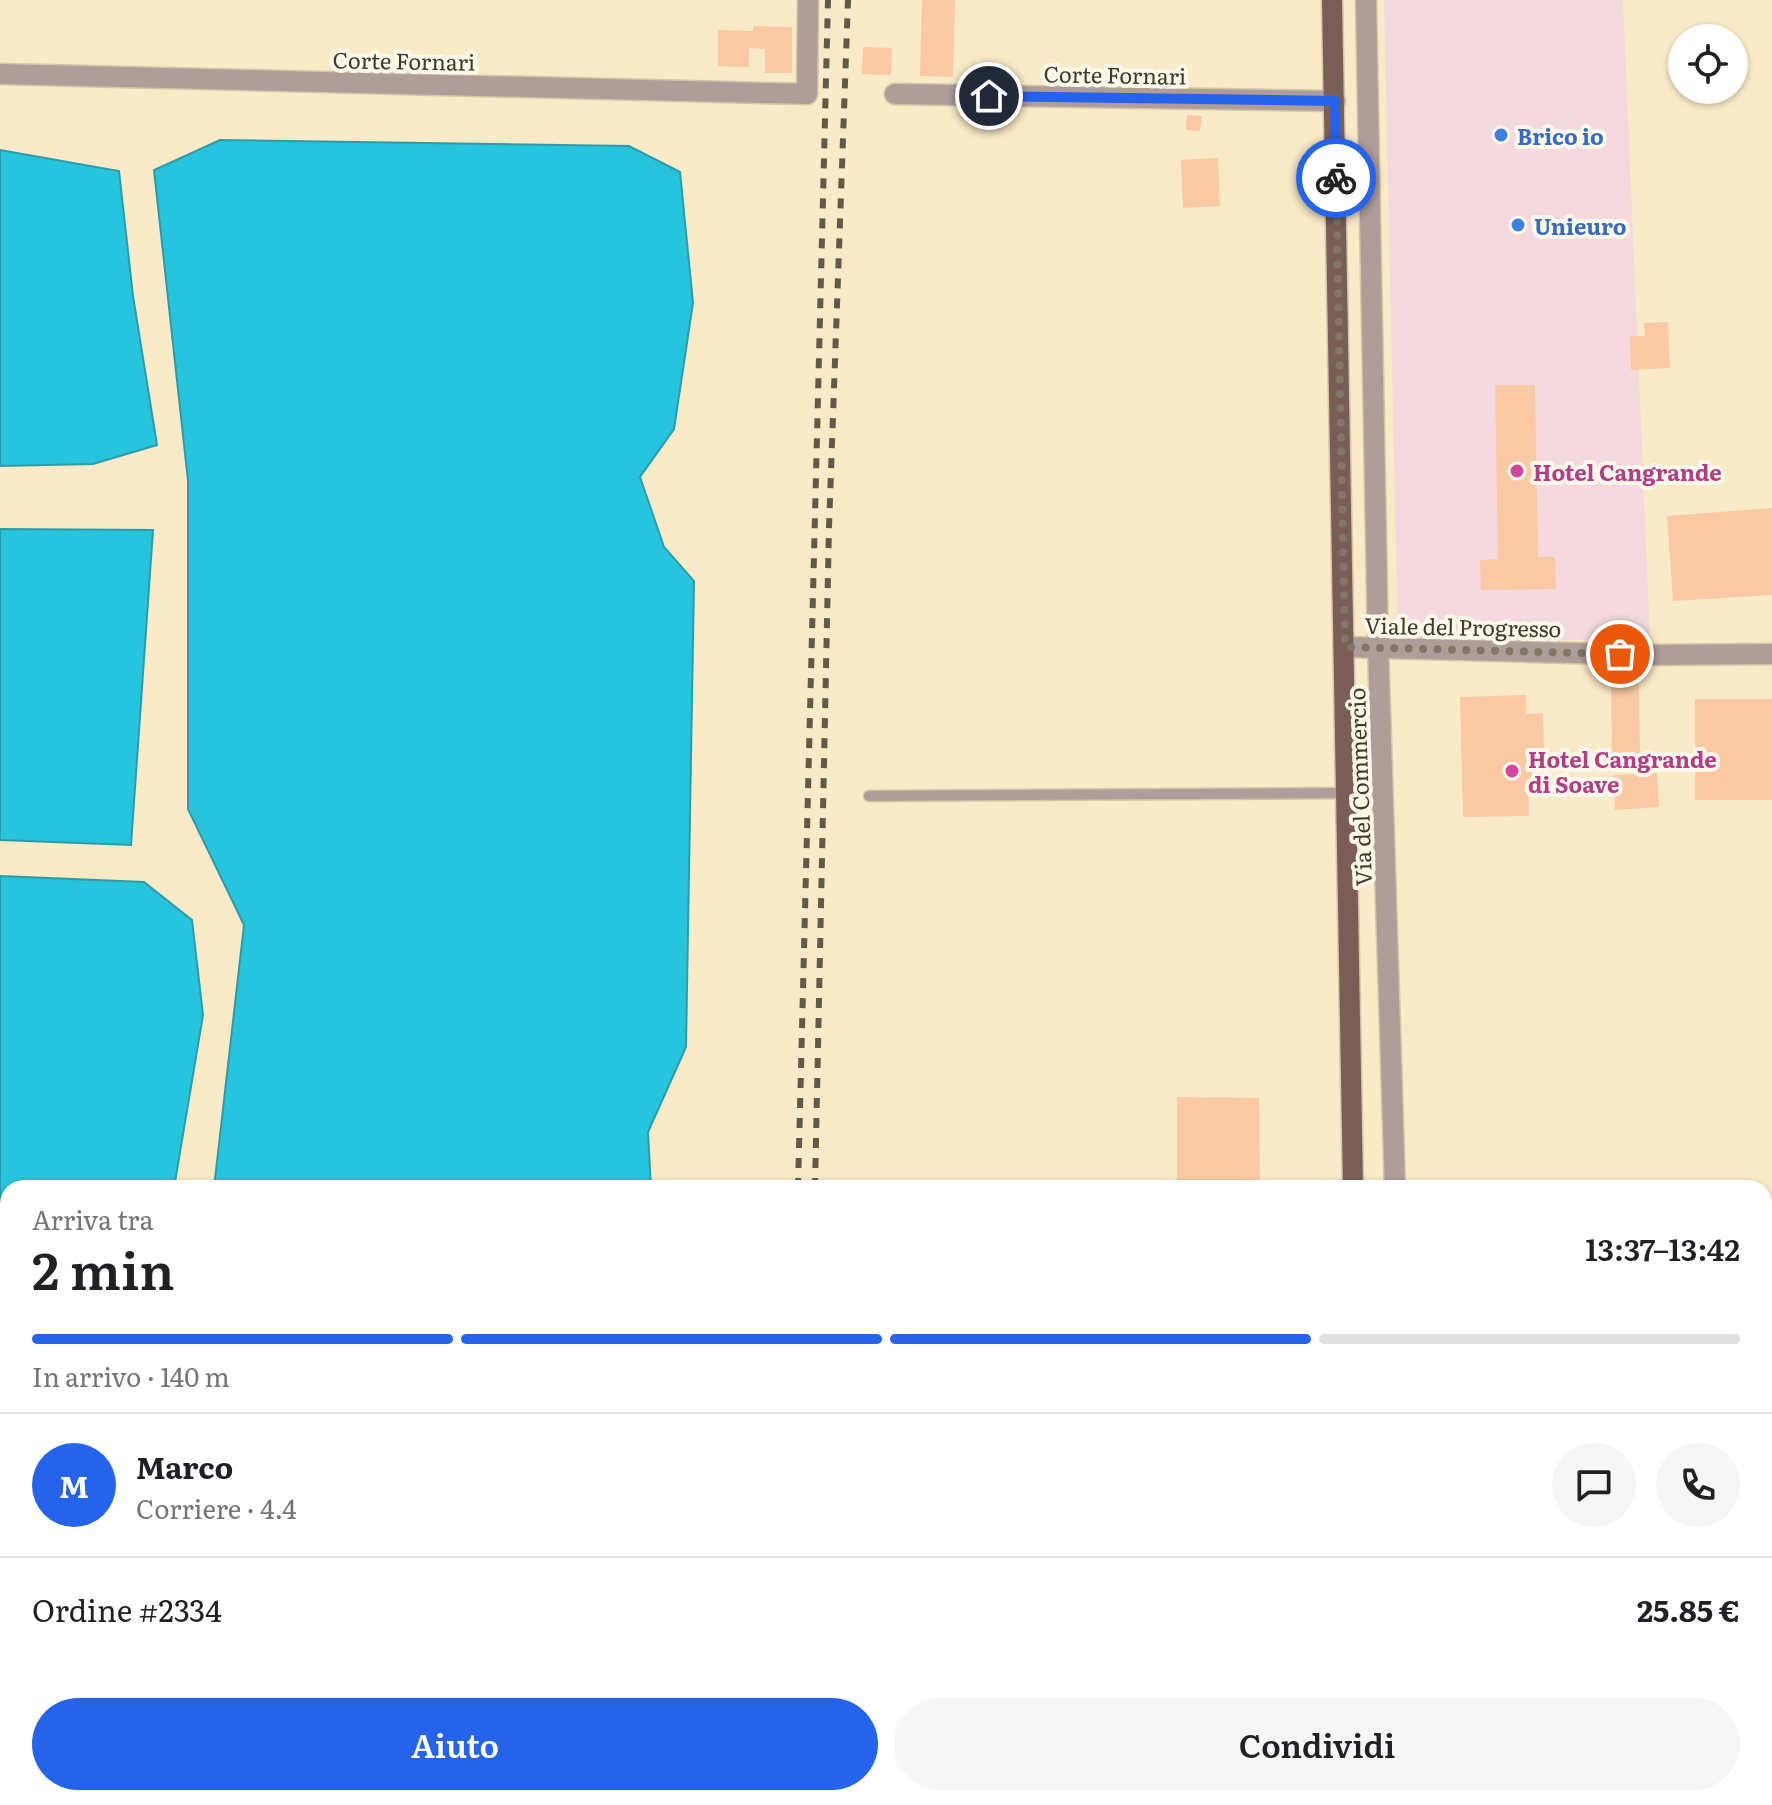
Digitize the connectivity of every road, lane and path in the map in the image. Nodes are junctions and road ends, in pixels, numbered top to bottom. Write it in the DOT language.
graph roads {
  1 [pos="808,0"];
  2 [pos="1332,0"];
  3 [pos="1366,0"];
  4 [pos="0,74"];
  5 [pos="895,94"];
  6 [pos="1335,101"];
  7 [pos="1378,646"];
  8 [pos="1345,647"];
  9 [pos="1772,654"];
  10 [pos="1347,793"];
  11 [pos="869,796"];
  12 [pos="1353,1180"];
  13 [pos="1395,1180"];
  1 -- 4 [label="street, Corte Fornari"];
  2 -- 6 [label="main road"];
  3 -- 7 [label="street, Via del Commercio"];
  5 -- 6 [label="street, Corte Fornari"];
  6 -- 8 [label="main road"];
  7 -- 8 [label="street, Viale del Progresso"];
  7 -- 9 [label="street, Viale del Progresso"];
  7 -- 13 [label="street, Via del Commercio"];
  8 -- 10 [label="main road"];
  10 -- 11 [label="lane"];
  10 -- 12 [label="main road"];
}
